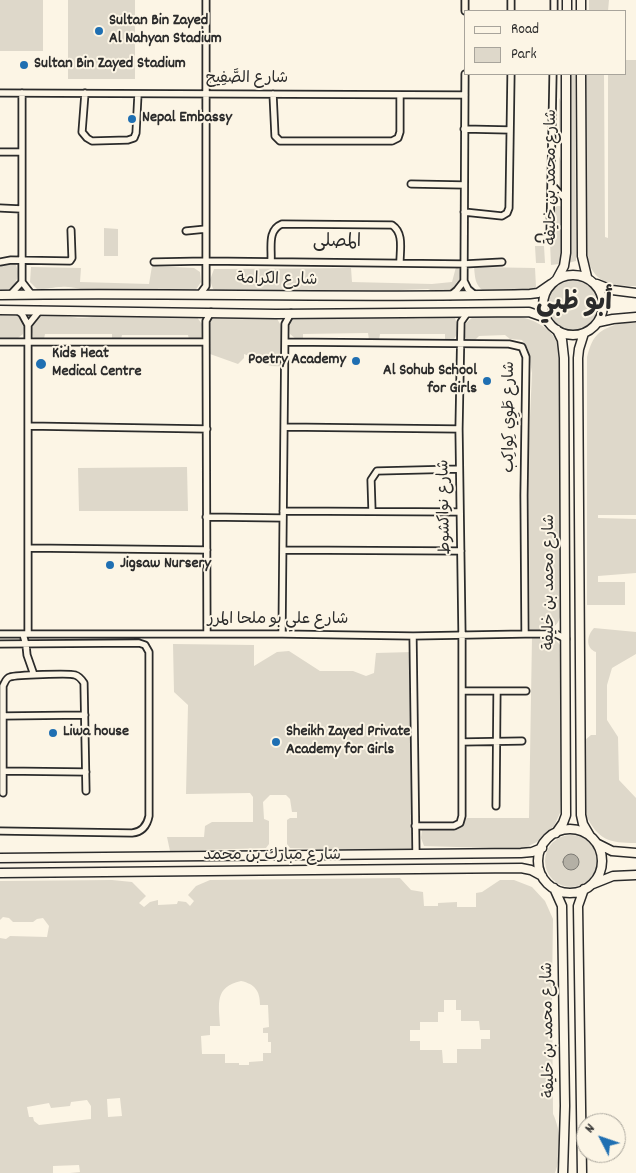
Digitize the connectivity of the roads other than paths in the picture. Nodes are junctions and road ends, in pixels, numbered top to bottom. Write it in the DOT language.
graph roads {
  1 [pos="206,0"];
  2 [pos="465,75"];
  3 [pos="511,75"];
  4 [pos="553,75"];
  5 [pos="566,75"];
  6 [pos="581,75"];
  7 [pos="0,93"];
  8 [pos="22,93"];
  9 [pos="84,93"];
  10 [pos="138,94"];
  11 [pos="206,94"];
  12 [pos="273,94"];
  13 [pos="400,95"];
  14 [pos="465,95"];
  15 [pos="464,130"];
  16 [pos="510,130"];
  17 [pos="0,152"];
  18 [pos="21,152"];
  19 [pos="411,184"];
  20 [pos="464,185"];
  21 [pos="552,185"];
  22 [pos="566,199"];
  23 [pos="552,203"];
  24 [pos="0,208"];
  25 [pos="21,209"];
  26 [pos="464,212"];
  27 [pos="206,229"];
  28 [pos="71,230"];
  29 [pos="186,230"];
  30 [pos="539,238"];
  31 [pos="21,260"];
  32 [pos="206,260"];
  33 [pos="271,261"];
  34 [pos="0,262"];
  35 [pos="154,262"];
  36 [pos="400,262"];
  37 [pos="502,262"];
  38 [pos="464,264"];
  39 [pos="587,277"];
  40 [pos="558,279"];
  41 [pos="464,280"];
  42 [pos="22,282"];
  43 [pos="551,284"];
  44 [pos="596,284"];
  45 [pos="206,286"];
  46 [pos="636,293"];
  47 [pos="200,294"];
  48 [pos="213,294"];
  49 [pos="0,295"];
  50 [pos="10,295"];
  51 [pos="32,295"];
  52 [pos="450,296"];
  53 [pos="476,296"];
  54 [pos="0,310"];
  55 [pos="18,310"];
  56 [pos="40,310"];
  57 [pos="200,312"];
  58 [pos="211,312"];
  59 [pos="453,312"];
  60 [pos="468,312"];
  61 [pos="291,313"];
  62 [pos="276,314"];
  63 [pos="636,317"];
  64 [pos="546,318"];
  65 [pos="206,321"];
  66 [pos="461,322"];
  67 [pos="599,322"];
  68 [pos="285,324"];
  69 [pos="28,325"];
  70 [pos="557,330"];
  71 [pos="584,333"];
  72 [pos="0,342"];
  73 [pos="28,342"];
  74 [pos="206,342"];
  75 [pos="285,342"];
  76 [pos="461,344"];
  77 [pos="28,426"];
  78 [pos="284,427"];
  79 [pos="207,429"];
  80 [pos="459,429"];
  81 [pos="459,469"];
  82 [pos="284,511"];
  83 [pos="372,511"];
  84 [pos="460,512"];
  85 [pos="206,517"];
  86 [pos="283,518"];
  87 [pos="28,548"];
  88 [pos="207,550"];
  89 [pos="283,550"];
  90 [pos="461,551"];
  91 [pos="566,629"];
  92 [pos="0,634"];
  93 [pos="25,634"];
  94 [pos="207,634"];
  95 [pos="282,634"];
  96 [pos="525,634"];
  97 [pos="556,634"];
  98 [pos="462,635"];
  99 [pos="413,636"];
  100 [pos="566,639"];
  101 [pos="0,644"];
  102 [pos="26,645"];
  103 [pos="34,676"];
  104 [pos="462,691"];
  105 [pos="497,691"];
  106 [pos="526,692"];
  107 [pos="86,715"];
  108 [pos="3,716"];
  109 [pos="522,741"];
  110 [pos="462,742"];
  111 [pos="496,742"];
  112 [pos="3,771"];
  113 [pos="86,772"];
  114 [pos="86,791"];
  115 [pos="3,793"];
  116 [pos="496,806"];
  117 [pos="415,826"];
  118 [pos="0,831"];
  119 [pos="556,833"];
  120 [pos="590,836"];
  121 [pos="596,842"];
  122 [pos="542,848"];
  123 [pos="636,853"];
  124 [pos="416,854"];
  125 [pos="0,858"];
  126 [pos="0,873"];
  127 [pos="636,875"];
  128 [pos="542,876"];
  129 [pos="554,888"];
  130 [pos="587,888"];
  131 [pos="563,1173"];
  132 [pos="582,1173"];
  1 -- 11 [label="street"];
  2 -- 14 [label="street"];
  3 -- 16 [label="street"];
  4 -- 21 [label="street"];
  5 -- 22 [label="main road, شارع محمد بن خليفة"];
  6 -- 39 [label="main road, شارع محمد بن خليفة"];
  7 -- 8 [label="street, شارع الصَّفِيح"];
  8 -- 9 [label="street, شارع الصَّفِيح"];
  8 -- 18 [label="street"];
  9 -- 10 [label="street, شارع الصَّفِيح"];
  9 -- 10 [label="street"];
  10 -- 11 [label="street, شارع الصَّفِيح"];
  11 -- 12 [label="street, شارع الصَّفِيح"];
  11 -- 27 [label="street"];
  12 -- 13 [label="street, شارع الصَّفِيح"];
  12 -- 13 [label="street"];
  13 -- 14 [label="street, شارع الصَّفِيح"];
  14 -- 15 [label="street"];
  15 -- 16 [label="street"];
  15 -- 20 [label="street"];
  16 -- 26 [label="street"];
  17 -- 18 [label="street"];
  18 -- 25 [label="street"];
  19 -- 20 [label="street"];
  20 -- 26 [label="street"];
  21 -- 22 [label="street"];
  21 -- 23 [label="street"];
  22 -- 23 [label="street"];
  22 -- 40 [label="main road, شارع محمد بن خليفة"];
  23 -- 30 [label="street"];
  24 -- 25 [label="street"];
  25 -- 31 [label="street"];
  26 -- 38 [label="street"];
  27 -- 29 [label="street"];
  27 -- 32 [label="street"];
  28 -- 31 [label="street"];
  31 -- 34 [label="street"];
  31 -- 42 [label="street"];
  32 -- 33 [label="street"];
  32 -- 35 [label="street"];
  32 -- 45 [label="street"];
  33 -- 36 [label="street"];
  33 -- 36 [label="street"];
  36 -- 38 [label="street"];
  37 -- 38 [label="street"];
  38 -- 41 [label="street"];
  39 -- 40 [label="main road"];
  39 -- 44 [label="main road"];
  40 -- 43 [label="main road"];
  41 -- 52 [label="street"];
  41 -- 53 [label="street"];
  42 -- 50 [label="street"];
  42 -- 51 [label="street"];
  43 -- 53 [label="main road, شارع الكرامة"];
  43 -- 64 [label="main road"];
  44 -- 46 [label="main road"];
  44 -- 67 [label="main road"];
  45 -- 47 [label="street"];
  45 -- 48 [label="street"];
  47 -- 48 [label="main road, شارع الكرامة"];
  47 -- 51 [label="main road, شارع الكرامة"];
  48 -- 52 [label="main road, شارع الكرامة"];
  49 -- 50 [label="main road, شارع الكرامة"];
  50 -- 51 [label="main road, شارع الكرامة"];
  52 -- 53 [label="main road, شارع الكرامة"];
  54 -- 55 [label="main road, شارع الكرامة"];
  55 -- 56 [label="main road, شارع الكرامة"];
  55 -- 69 [label="street"];
  56 -- 57 [label="main road, شارع الكرامة"];
  56 -- 69 [label="street"];
  57 -- 58 [label="main road, شارع الكرامة"];
  57 -- 65 [label="street"];
  58 -- 62 [label="main road, شارع الكرامة"];
  58 -- 65 [label="street"];
  59 -- 60 [label="main road, شارع الكرامة"];
  59 -- 61 [label="main road, شارع الكرامة"];
  59 -- 66 [label="street"];
  60 -- 64 [label="main road, شارع الكرامة"];
  60 -- 66 [label="street"];
  61 -- 62 [label="main road, شارع الكرامة"];
  61 -- 68 [label="street"];
  62 -- 68 [label="street"];
  63 -- 67 [label="main road"];
  64 -- 70 [label="main road"];
  65 -- 74 [label="street"];
  66 -- 76 [label="street, شارع نواكشوط"];
  67 -- 71 [label="main road"];
  68 -- 75 [label="street"];
  69 -- 73 [label="street"];
  70 -- 71 [label="main road"];
  70 -- 91 [label="main road, شارع محمد بن خليفة"];
  71 -- 120 [label="main road, شارع محمد بن خليفة"];
  72 -- 73 [label="street"];
  73 -- 74 [label="street"];
  73 -- 77 [label="street"];
  74 -- 79 [label="street"];
  75 -- 76 [label="street, شارع طَوِي كِواكِب"];
  75 -- 78 [label="street"];
  76 -- 80 [label="street, شارع نواكشوط"];
  76 -- 96 [label="street, شارع طَوِي كِواكِب"];
  77 -- 79 [label="street"];
  77 -- 87 [label="street"];
  78 -- 80 [label="street"];
  78 -- 82 [label="street"];
  79 -- 85 [label="street"];
  80 -- 81 [label="street, شارع نواكشوط"];
  81 -- 83 [label="street"];
  81 -- 84 [label="street, شارع نواكشوط"];
  82 -- 83 [label="street"];
  82 -- 86 [label="street"];
  83 -- 84 [label="street"];
  84 -- 90 [label="street, شارع نواكشوط"];
  85 -- 86 [label="street"];
  85 -- 88 [label="street"];
  86 -- 89 [label="street"];
  87 -- 88 [label="street"];
  87 -- 93 [label="street"];
  88 -- 94 [label="street"];
  89 -- 90 [label="street"];
  89 -- 95 [label="street"];
  90 -- 98 [label="street, شارع نواكشوط"];
  91 -- 97 [label="street, شارع علي بو ملحا المرر"];
  91 -- 100 [label="main road, شارع محمد بن خليفة"];
  92 -- 93 [label="street, شارع علي بو ملحا المرر"];
  93 -- 94 [label="street, شارع علي بو ملحا المرر"];
  93 -- 102 [label="street"];
  94 -- 95 [label="street, شارع علي بو ملحا المرر"];
  95 -- 99 [label="street, شارع علي بو ملحا المرر"];
  96 -- 97 [label="street, شارع علي بو ملحا المرر"];
  96 -- 98 [label="street, شارع علي بو ملحا المرر"];
  97 -- 100 [label="street, شارع علي بو ملحا المرر"];
  98 -- 99 [label="street, شارع علي بو ملحا المرر"];
  98 -- 104 [label="street, شارع نواكشوط"];
  99 -- 117 [label="street"];
  100 -- 119 [label="main road, شارع محمد بن خليفة"];
  101 -- 102 [label="street"];
  102 -- 103 [label="street"];
  102 -- 118 [label="street"];
  103 -- 107 [label="street"];
  103 -- 108 [label="street"];
  104 -- 105 [label="street"];
  104 -- 110 [label="street, شارع نواكشوط"];
  105 -- 106 [label="street"];
  105 -- 111 [label="street"];
  107 -- 108 [label="street"];
  107 -- 113 [label="street"];
  108 -- 112 [label="street"];
  109 -- 111 [label="street"];
  110 -- 111 [label="street"];
  110 -- 117 [label="street, شارع نواكشوط"];
  111 -- 116 [label="street"];
  112 -- 113 [label="street"];
  112 -- 115 [label="street"];
  113 -- 114 [label="street"];
  117 -- 124 [label="street"];
  119 -- 120 [label="main road"];
  119 -- 122 [label="main road"];
  120 -- 121 [label="main road"];
  121 -- 123 [label="main road"];
  121 -- 130 [label="main road"];
  122 -- 124 [label="main road, شارع مبارك بن محمد"];
  122 -- 128 [label="main road"];
  124 -- 125 [label="main road, شارع مبارك بن محمد"];
  126 -- 128 [label="main road, شارع مبارك بن محمد"];
  127 -- 130 [label="main road"];
  128 -- 129 [label="main road"];
  129 -- 130 [label="main road"];
  129 -- 131 [label="main road, شارع محمد بن خليفة"];
  130 -- 132 [label="main road, شارع محمد بن خليفة"];
}
